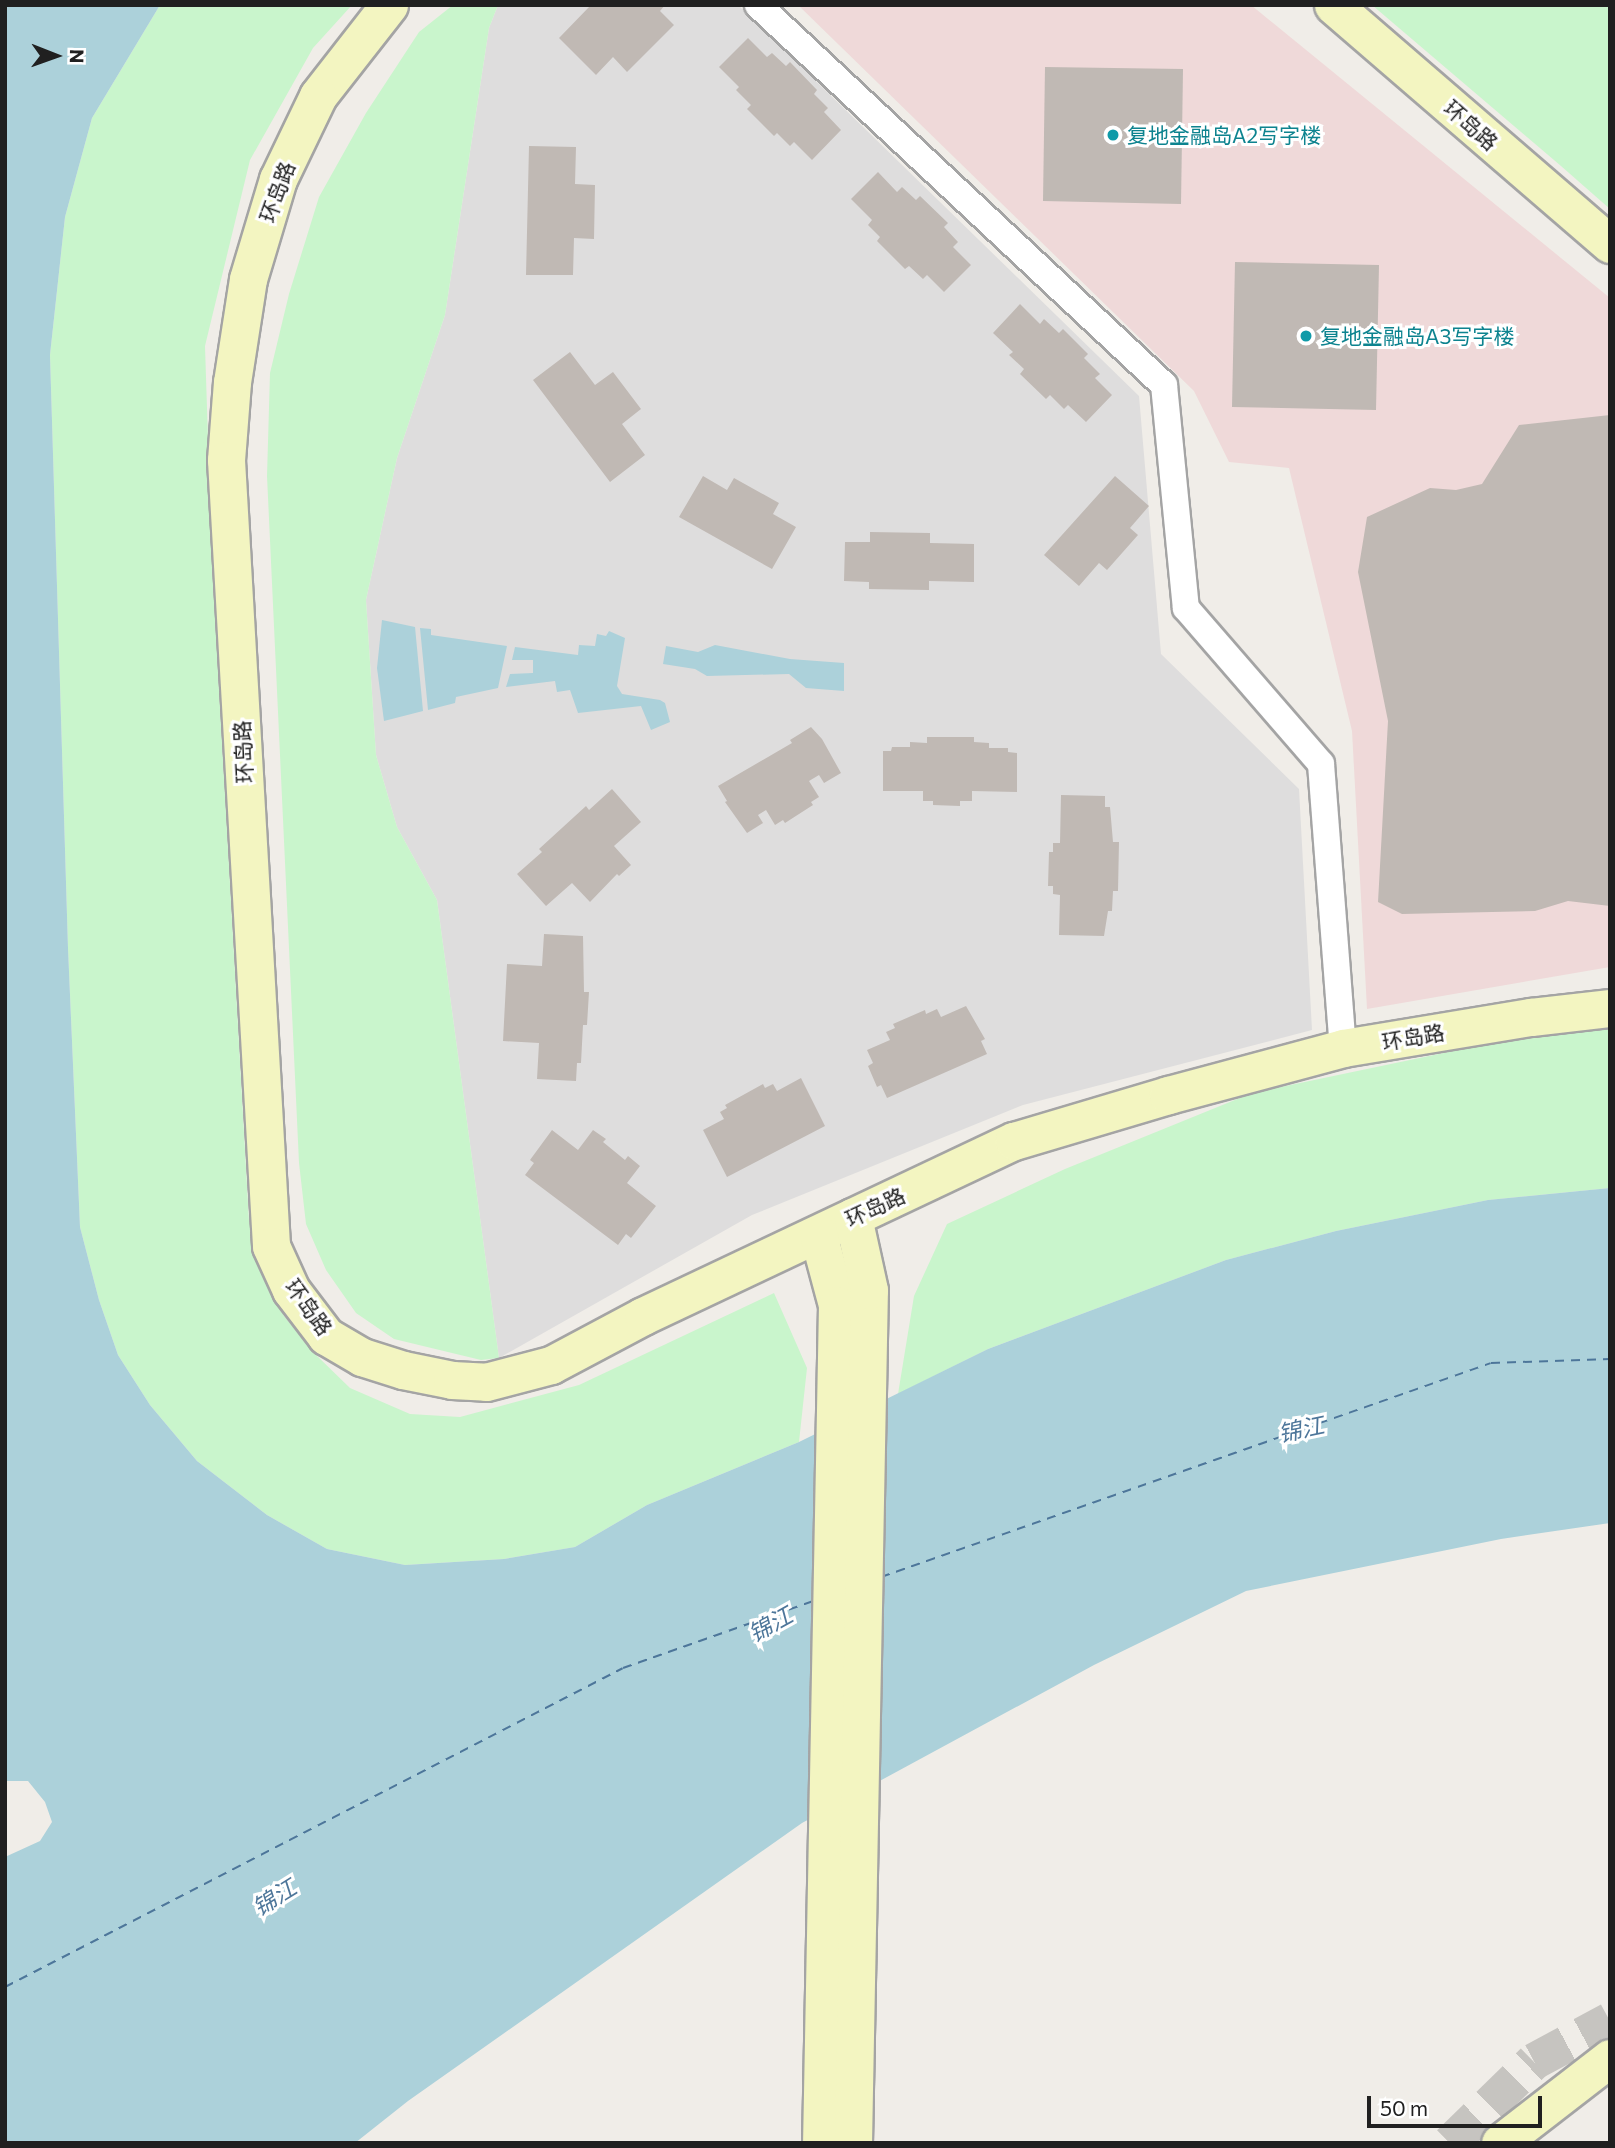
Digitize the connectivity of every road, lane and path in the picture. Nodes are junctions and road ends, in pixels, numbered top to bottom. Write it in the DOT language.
graph roads {
  1 [pos="388,5"];
  2 [pos="758,5"];
  3 [pos="1333,5"];
  4 [pos="1610,244"];
  5 [pos="1610,1008"];
  6 [pos="1343,1048"];
  7 [pos="853,1217"];
  8 [pos="818,1234"];
  9 [pos="842,1893"];
  10 [pos="1610,2057"];
  11 [pos="821,2143"];
  12 [pos="853,2143"];
  13 [pos="1500,2143"];
  1 -- 8 [label="street, 环岛路"];
  2 -- 6 [label="street"];
  3 -- 4 [label="street, 环岛路"];
  5 -- 6 [label="street, 环岛路"];
  6 -- 7 [label="street, 环岛路"];
  7 -- 8 [label="street, 环岛路"];
  7 -- 9 [label="street"];
  8 -- 9 [label="street"];
  9 -- 11 [label="street"];
  9 -- 12 [label="street"];
  10 -- 13 [label="street"];
}
